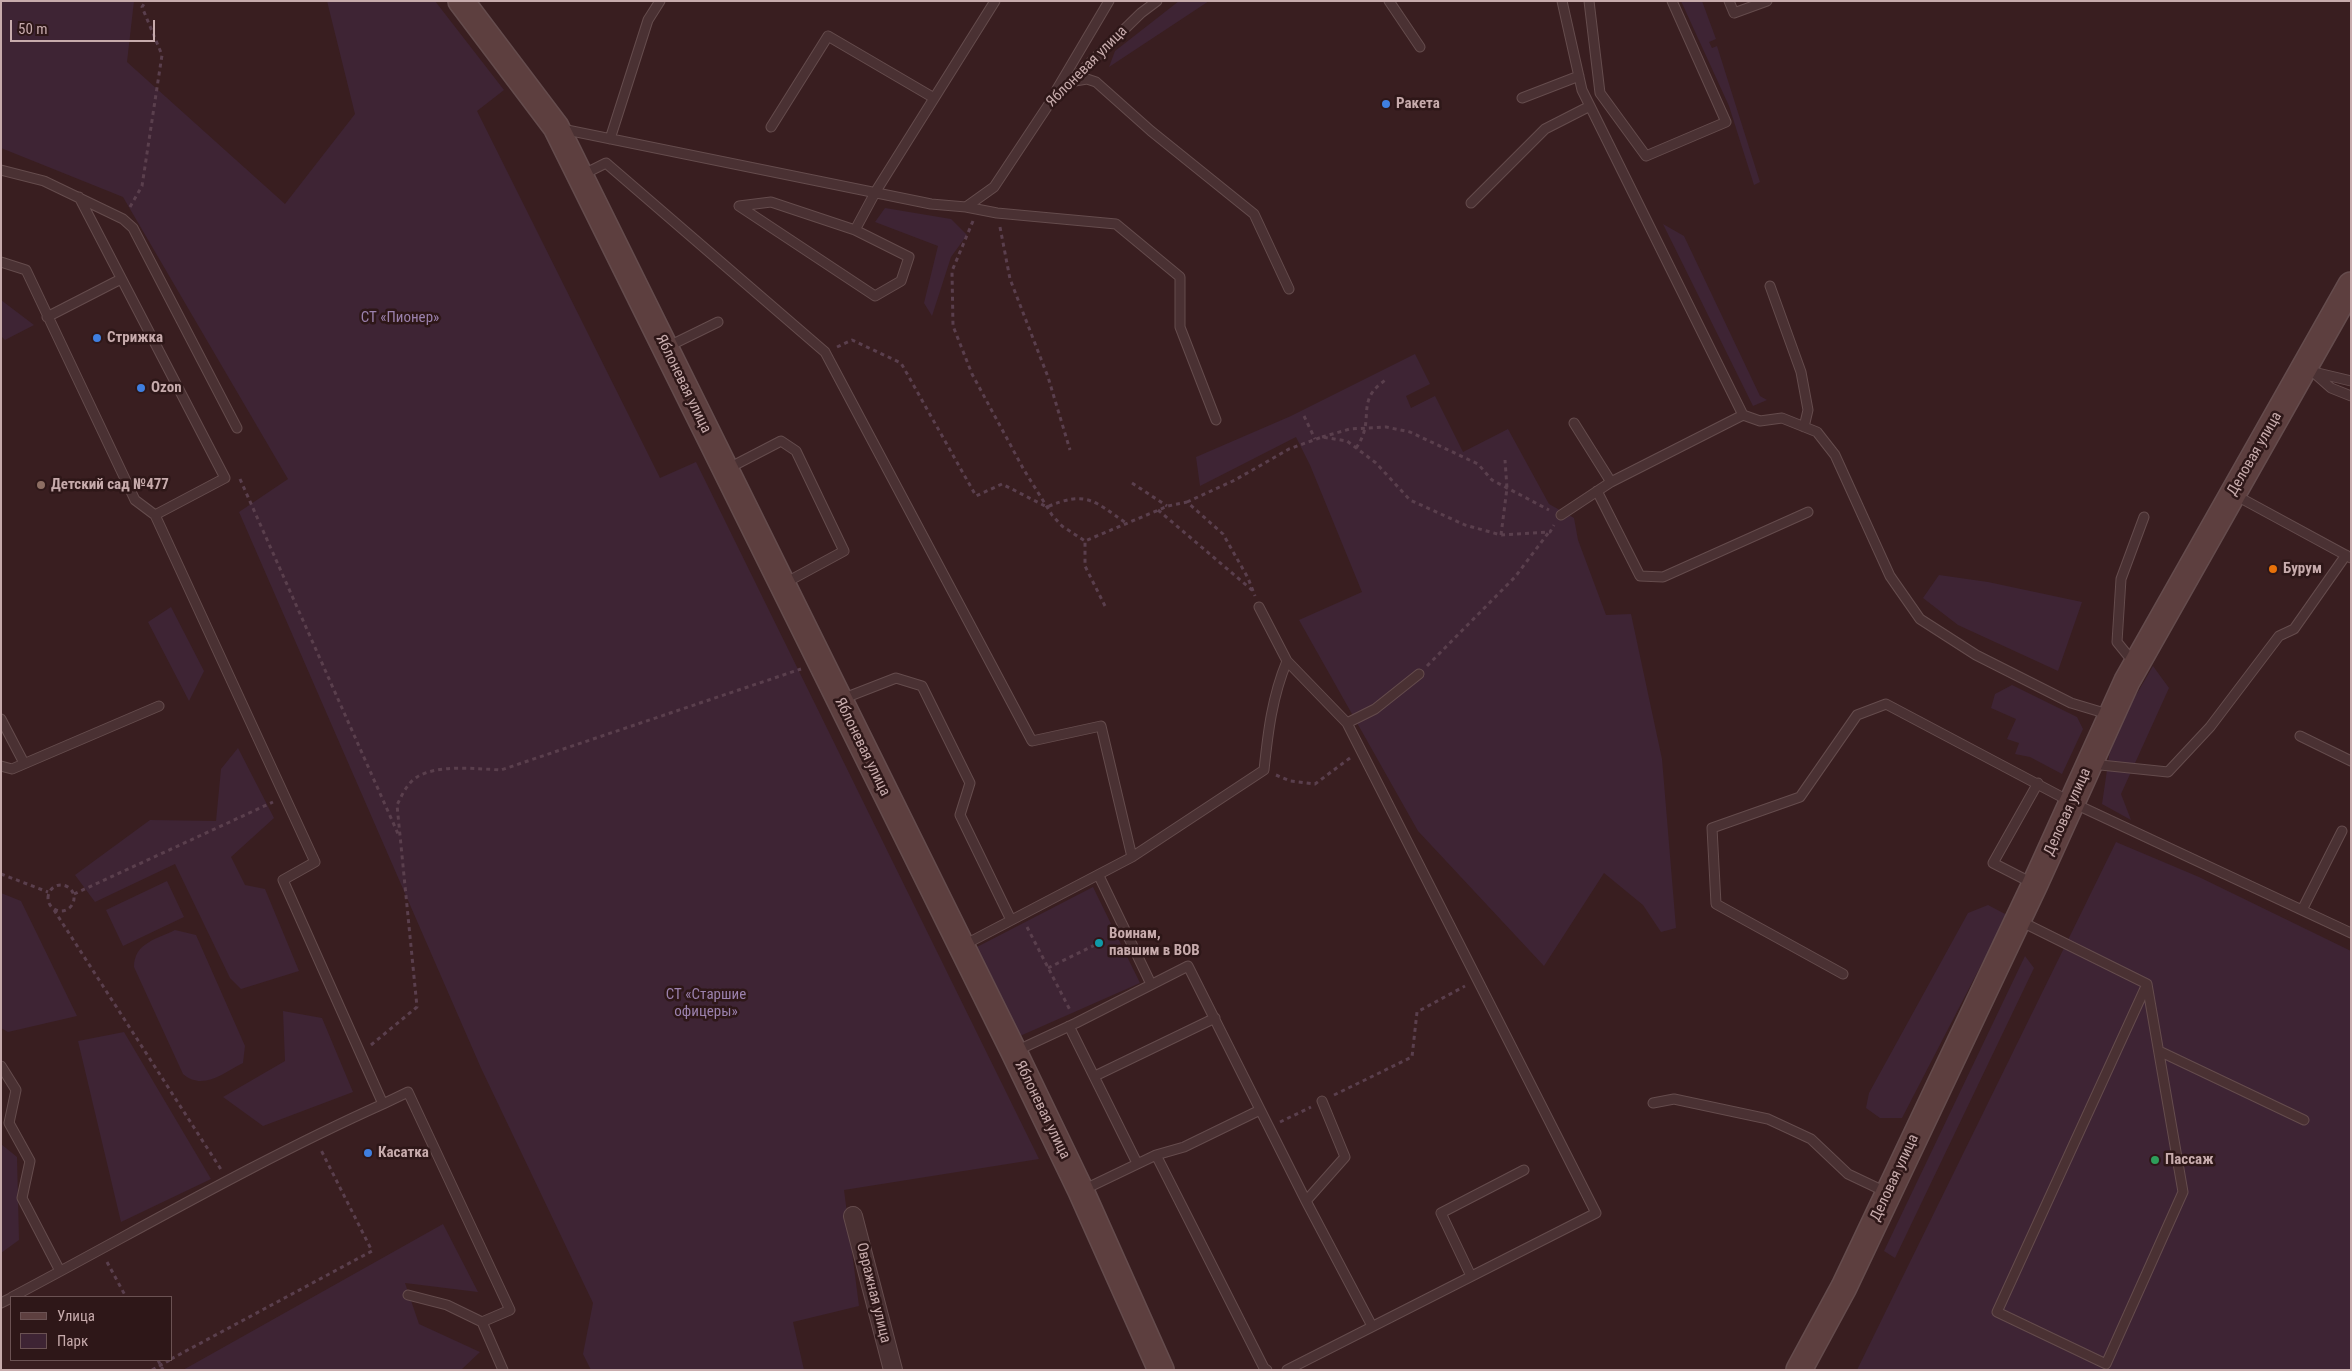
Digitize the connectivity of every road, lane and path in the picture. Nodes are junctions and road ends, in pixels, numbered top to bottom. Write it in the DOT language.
graph roads {
  1 [pos="146,1"];
  2 [pos="461,1"];
  3 [pos="660,1"];
  4 [pos="995,1"];
  5 [pos="1109,1"];
  6 [pos="1156,1"];
  7 [pos="1389,1"];
  8 [pos="1562,1"];
  9 [pos="1589,1"];
  10 [pos="1672,1"];
  11 [pos="1729,1"];
  12 [pos="1767,1"];
  13 [pos="1420,47"];
  14 [pos="1579,76"];
  15 [pos="1070,82"];
  16 [pos="934,98"];
  17 [pos="1522,98"];
  18 [pos="1051,100"];
  19 [pos="1590,106"];
  20 [pos="556,127"];
  21 [pos="771,127"];
  22 [pos="610,139"];
  23 [pos="1,170"];
  24 [pos="580,176"];
  25 [pos="876,191"];
  26 [pos="79,197"];
  27 [pos="1471,203"];
  28 [pos="966,207"];
  29 [pos="980,210"];
  30 [pos="997,213"];
  31 [pos="124,219"];
  32 [pos="855,230"];
  33 [pos="1,262"];
  34 [pos="122,279"];
  35 [pos="2351,285"];
  36 [pos="1770,286"];
  37 [pos="1289,289"];
  38 [pos="47,317"];
  39 [pos="718,322"];
  40 [pos="665,348"];
  41 [pos="825,352"];
  42 [pos="2309,371"];
  43 [pos="1387,379"];
  44 [pos="2351,381"];
  45 [pos="2351,396"];
  46 [pos="1743,415"];
  47 [pos="1304,416"];
  48 [pos="1216,420"];
  49 [pos="1574,423"];
  50 [pos="1804,427"];
  51 [pos="237,428"];
  52 [pos="1367,428"];
  53 [pos="1322,437"];
  54 [pos="1315,439"];
  55 [pos="1356,448"];
  56 [pos="1070,450"];
  57 [pos="1505,460"];
  58 [pos="726,470"];
  59 [pos="225,478"];
  60 [pos="1611,482"];
  61 [pos="1132,483"];
  62 [pos="1507,488"];
  63 [pos="1597,491"];
  64 [pos="2233,494"];
  65 [pos="1187,502"];
  66 [pos="1168,506"];
  67 [pos="1047,507"];
  68 [pos="1158,510"];
  69 [pos="1808,512"];
  70 [pos="155,515"];
  71 [pos="1562,515"];
  72 [pos="2144,517"];
  73 [pos="1126,523"];
  74 [pos="1550,532"];
  75 [pos="1501,535"];
  76 [pos="1085,541"];
  77 [pos="2348,556"];
  78 [pos="782,584"];
  79 [pos="1252,590"];
  80 [pos="1105,606"];
  81 [pos="1259,607"];
  82 [pos="1287,661"];
  83 [pos="821,662"];
  84 [pos="2136,665"];
  85 [pos="1419,674"];
  86 [pos="839,700"];
  87 [pos="159,706"];
  88 [pos="2111,715"];
  89 [pos="1,719"];
  90 [pos="1347,723"];
  91 [pos="2300,736"];
  92 [pos="1360,751"];
  93 [pos="2351,761"];
  94 [pos="24,763"];
  95 [pos="2090,764"];
  96 [pos="1,766"];
  97 [pos="1264,770"];
  98 [pos="2038,783"];
  99 [pos="285,797"];
  100 [pos="2073,803"];
  101 [pos="2342,831"];
  102 [pos="400,839"];
  103 [pos="1132,857"];
  104 [pos="1,874"];
  105 [pos="1099,876"];
  106 [pos="2036,884"];
  107 [pos="48,892"];
  108 [pos="74,894"];
  109 [pos="54,910"];
  110 [pos="2302,910"];
  111 [pos="1021,915"];
  112 [pos="1011,920"];
  113 [pos="2018,920"];
  114 [pos="2351,933"];
  115 [pos="1099,943"];
  116 [pos="961,946"];
  117 [pos="1048,968"];
  118 [pos="1843,974"];
  119 [pos="1477,980"];
  120 [pos="1152,984"];
  121 [pos="2147,984"];
  122 [pos="1215,1018"];
  123 [pos="1073,1024"];
  124 [pos="2159,1051"];
  125 [pos="1014,1052"];
  126 [pos="360,1053"];
  127 [pos="1,1066"];
  128 [pos="1095,1076"];
  129 [pos="1322,1101"];
  130 [pos="1653,1103"];
  131 [pos="383,1104"];
  132 [pos="1260,1110"];
  133 [pos="2304,1120"];
  134 [pos="1269,1128"];
  135 [pos="315,1136"];
  136 [pos="1156,1155"];
  137 [pos="1137,1163"];
  138 [pos="1524,1170"];
  139 [pos="229,1182"];
  140 [pos="1081,1191"];
  141 [pos="1888,1193"];
  142 [pos="1306,1201"];
  143 [pos="854,1216"];
  144 [pos="100,1248"];
  145 [pos="60,1271"];
  146 [pos="1471,1276"];
  147 [pos="408,1295"];
  148 [pos="14,1296"];
  149 [pos="125,1296"];
  150 [pos="482,1322"];
  151 [pos="1372,1326"];
  152 [pos="172,1359"];
  153 [pos="159,1361"];
  154 [pos="169,1361"];
  155 [pos="1805,1361"];
  156 [pos="161,1365"];
  157 [pos="152,1370"];
  158 [pos="161,1370"];
  159 [pos="503,1370"];
  160 [pos="893,1370"];
  161 [pos="1161,1370"];
  162 [pos="1267,1370"];
  163 [pos="1287,1370"];
  1 -- 31 [label="path"];
  2 -- 20 [label="street, Яблоневая улица"];
  3 -- 22 [label="lane"];
  4 -- 16 [label="lane"];
  5 -- 18 [label="lane"];
  6 -- 15 [label="lane, Яблоневая улица"];
  7 -- 13 [label="lane"];
  8 -- 14 [label="lane"];
  9 -- 10 [label="lane"];
  11 -- 12 [label="lane"];
  14 -- 17 [label="lane"];
  14 -- 19 [label="lane"];
  15 -- 18 [label="lane, Яблоневая улица"];
  15 -- 37 [label="lane"];
  16 -- 21 [label="lane"];
  16 -- 25 [label="lane"];
  18 -- 28 [label="lane, Яблоневая улица"];
  19 -- 27 [label="lane"];
  19 -- 46 [label="lane"];
  20 -- 22 [label="lane"];
  20 -- 24 [label="street, Яблоневая улица"];
  22 -- 25 [label="lane"];
  23 -- 26 [label="lane"];
  24 -- 40 [label="street, Яблоневая улица"];
  24 -- 41 [label="lane"];
  25 -- 28 [label="lane"];
  25 -- 32 [label="lane"];
  26 -- 31 [label="lane"];
  26 -- 34 [label="lane"];
  28 -- 29 [label="lane"];
  29 -- 30 [label="lane"];
  29 -- 67 [label="path"];
  30 -- 48 [label="lane"];
  30 -- 56 [label="path"];
  31 -- 51 [label="lane"];
  32 -- 32 [label="lane"];
  33 -- 38 [label="lane"];
  34 -- 38 [label="lane"];
  34 -- 59 [label="lane"];
  35 -- 42 [label="street, Деловая улица"];
  36 -- 50 [label="lane"];
  38 -- 70 [label="lane"];
  39 -- 40 [label="lane"];
  40 -- 58 [label="street, Яблоневая улица"];
  41 -- 67 [label="path"];
  41 -- 103 [label="lane"];
  42 -- 44 [label="lane"];
  42 -- 45 [label="lane"];
  42 -- 64 [label="street, Деловая улица"];
  43 -- 52 [label="path"];
  46 -- 50 [label="lane"];
  46 -- 60 [label="lane"];
  47 -- 54 [label="path"];
  49 -- 60 [label="lane"];
  50 -- 88 [label="lane"];
  52 -- 53 [label="path"];
  52 -- 55 [label="path"];
  52 -- 62 [label="path"];
  53 -- 54 [label="path"];
  53 -- 55 [label="path"];
  54 -- 65 [label="path"];
  55 -- 75 [label="path"];
  57 -- 62 [label="path"];
  58 -- 78 [label="street, Яблоневая улица"];
  58 -- 78 [label="lane"];
  59 -- 70 [label="lane"];
  59 -- 102 [label="path"];
  60 -- 63 [label="lane"];
  61 -- 66 [label="path"];
  62 -- 71 [label="path"];
  62 -- 75 [label="path"];
  63 -- 69 [label="lane"];
  63 -- 71 [label="lane"];
  64 -- 77 [label="lane"];
  64 -- 84 [label="street, Деловая улица"];
  65 -- 66 [label="path"];
  65 -- 79 [label="path"];
  66 -- 68 [label="path"];
  67 -- 73 [label="path"];
  67 -- 76 [label="path"];
  68 -- 73 [label="path"];
  68 -- 79 [label="path"];
  70 -- 99 [label="lane"];
  71 -- 74 [label="path"];
  72 -- 84 [label="lane"];
  73 -- 76 [label="path"];
  74 -- 75 [label="path"];
  74 -- 85 [label="path"];
  76 -- 80 [label="path"];
  77 -- 95 [label="lane"];
  78 -- 83 [label="street, Яблоневая улица"];
  79 -- 81 [label="path"];
  81 -- 82 [label="lane"];
  82 -- 90 [label="lane"];
  82 -- 97 [label="lane"];
  83 -- 86 [label="street, Яблоневая улица"];
  83 -- 102 [label="path"];
  84 -- 88 [label="street, Деловая улица"];
  85 -- 90 [label="lane"];
  86 -- 112 [label="lane"];
  86 -- 116 [label="street, Яблоневая улица"];
  87 -- 94 [label="lane"];
  88 -- 95 [label="street, Деловая улица"];
  89 -- 94 [label="lane"];
  90 -- 92 [label="lane"];
  91 -- 93 [label="lane"];
  92 -- 97 [label="path"];
  92 -- 119 [label="lane"];
  94 -- 96 [label="lane"];
  95 -- 100 [label="street, Деловая улица"];
  97 -- 103 [label="lane"];
  98 -- 100 [label="lane"];
  98 -- 106 [label="lane"];
  98 -- 118 [label="lane"];
  99 -- 108 [label="path"];
  99 -- 126 [label="lane"];
  100 -- 106 [label="street, Деловая улица"];
  100 -- 110 [label="lane"];
  101 -- 110 [label="lane"];
  102 -- 126 [label="path"];
  103 -- 105 [label="lane"];
  104 -- 107 [label="path"];
  105 -- 111 [label="lane"];
  105 -- 120 [label="lane"];
  106 -- 113 [label="street, Деловая улица"];
  107 -- 108 [label="path"];
  107 -- 109 [label="path"];
  108 -- 109 [label="path"];
  109 -- 139 [label="path"];
  110 -- 114 [label="lane"];
  111 -- 112 [label="lane"];
  111 -- 117 [label="path"];
  112 -- 116 [label="lane"];
  113 -- 121 [label="lane"];
  113 -- 141 [label="street, Деловая улица"];
  115 -- 117 [label="path"];
  116 -- 125 [label="street, Яблоневая улица"];
  117 -- 123 [label="path"];
  119 -- 129 [label="path"];
  119 -- 146 [label="lane"];
  120 -- 122 [label="lane"];
  120 -- 123 [label="lane"];
  121 -- 124 [label="lane"];
  121 -- 124 [label="lane"];
  122 -- 128 [label="lane"];
  122 -- 132 [label="lane"];
  123 -- 125 [label="lane"];
  123 -- 128 [label="lane"];
  124 -- 133 [label="lane"];
  125 -- 140 [label="street, Яблоневая улица"];
  126 -- 131 [label="lane"];
  127 -- 145 [label="lane"];
  128 -- 137 [label="lane"];
  129 -- 134 [label="path"];
  129 -- 142 [label="lane"];
  130 -- 141 [label="lane"];
  131 -- 135 [label="lane"];
  131 -- 150 [label="lane"];
  132 -- 134 [label="lane"];
  132 -- 136 [label="lane"];
  134 -- 142 [label="lane"];
  135 -- 139 [label="lane"];
  135 -- 152 [label="path"];
  136 -- 137 [label="lane"];
  136 -- 162 [label="lane"];
  137 -- 140 [label="lane"];
  138 -- 146 [label="lane"];
  139 -- 144 [label="lane"];
  140 -- 161 [label="street, Яблоневая улица"];
  141 -- 155 [label="street, Деловая улица"];
  142 -- 151 [label="lane"];
  143 -- 160 [label="street, Овражная улица"];
  144 -- 145 [label="lane"];
  144 -- 149 [label="path"];
  145 -- 148 [label="lane"];
  146 -- 151 [label="lane"];
  147 -- 150 [label="lane"];
  150 -- 159 [label="lane"];
  151 -- 163 [label="lane"];
  153 -- 156 [label="path"];
  154 -- 156 [label="path"];
  156 -- 157 [label="path"];
  156 -- 158 [label="path"];
}
